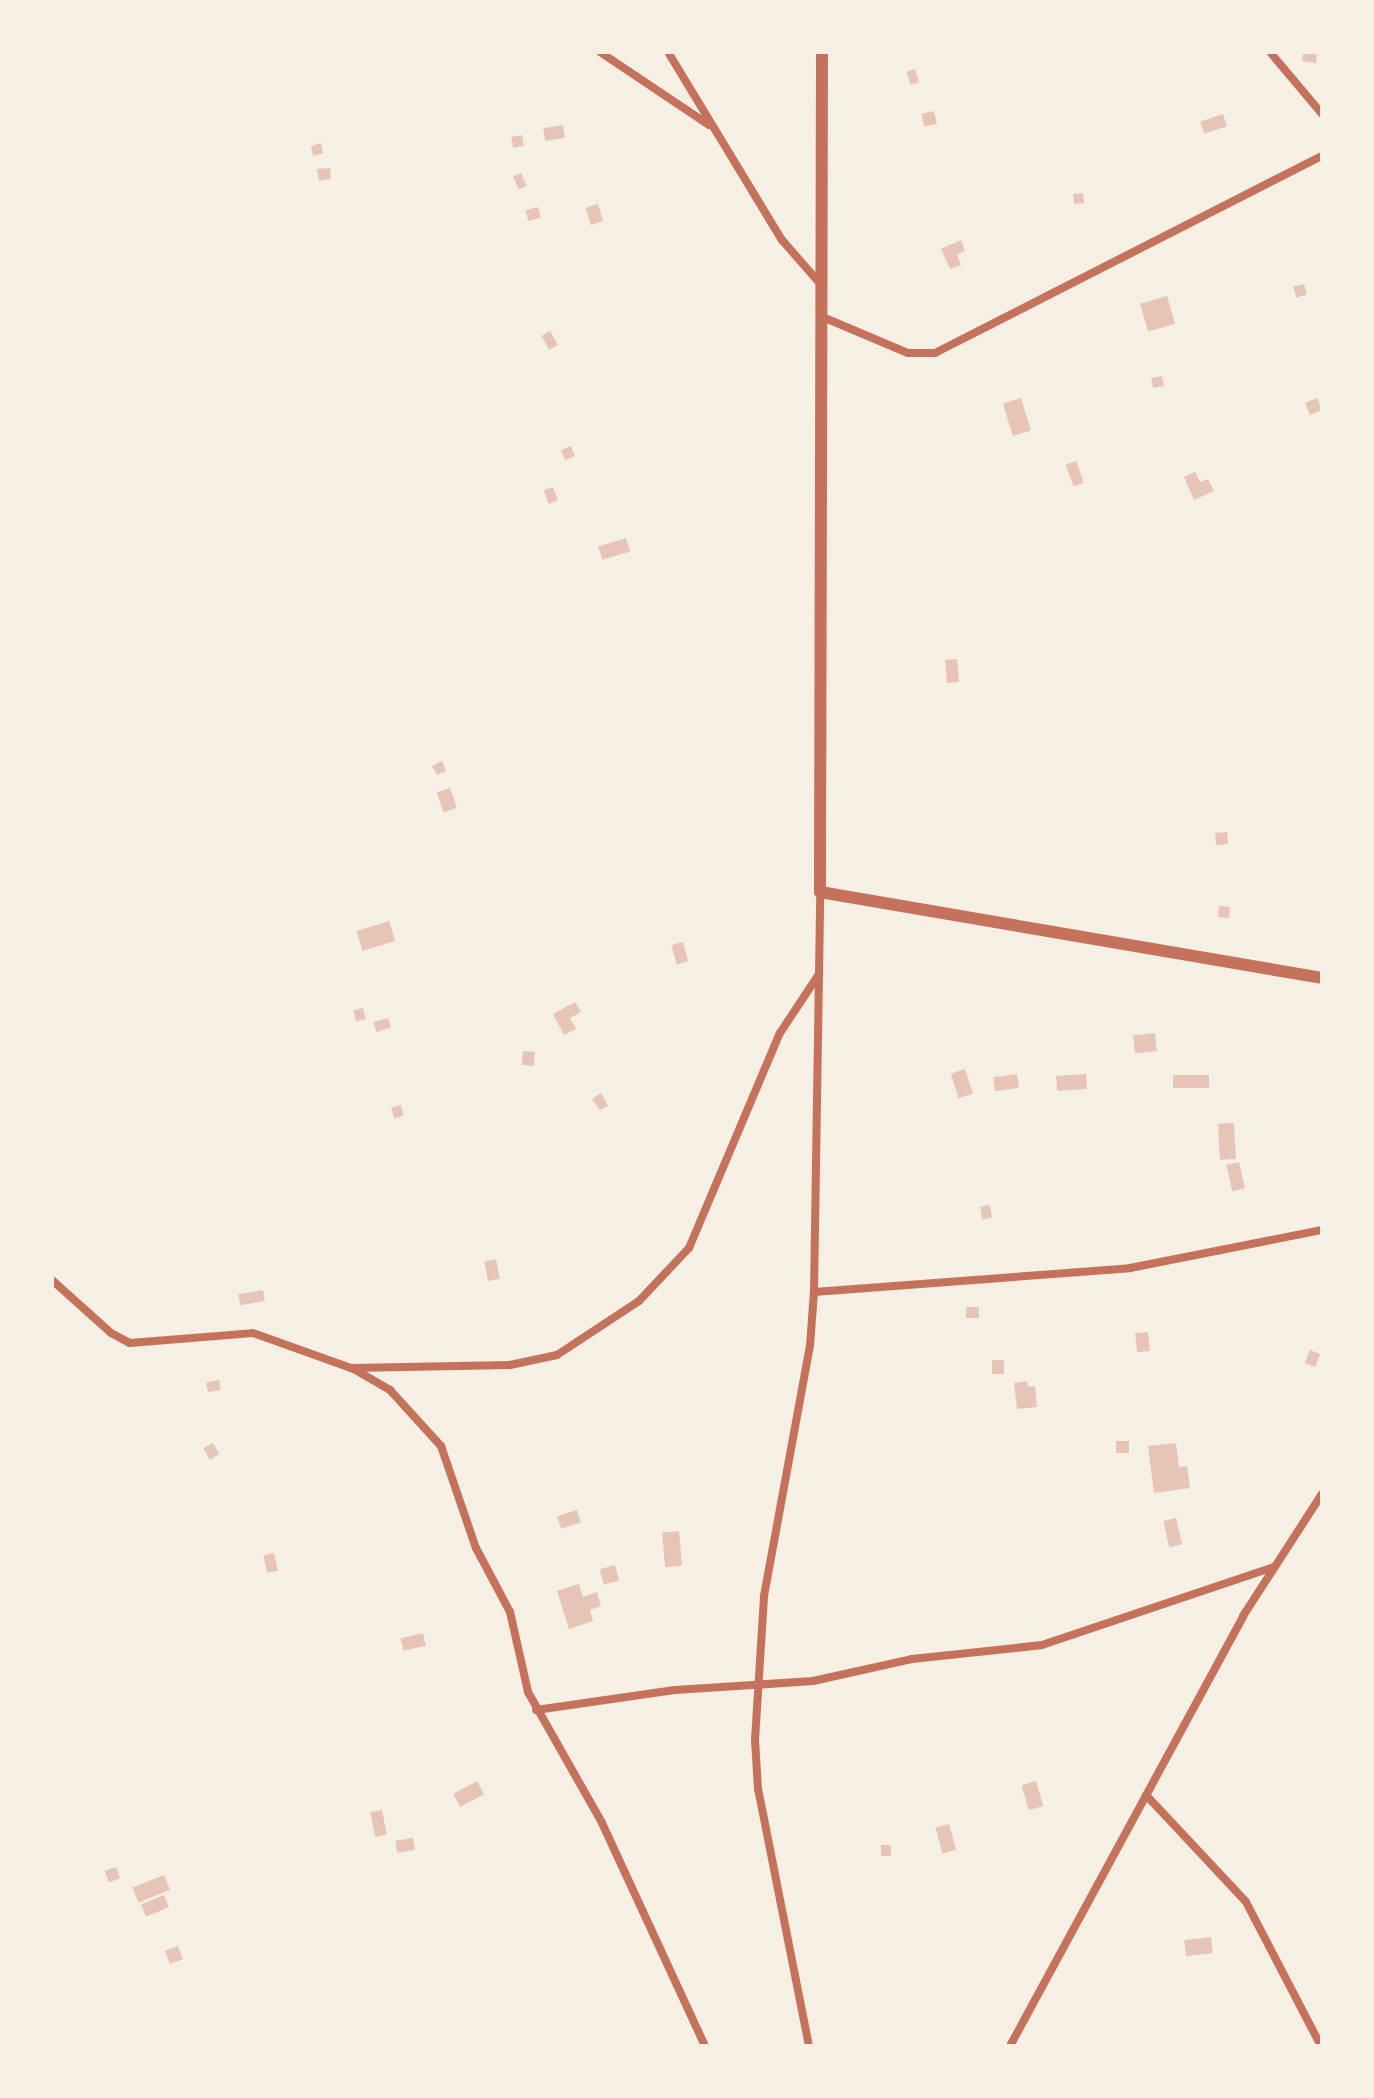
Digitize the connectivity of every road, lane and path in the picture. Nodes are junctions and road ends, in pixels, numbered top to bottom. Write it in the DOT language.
graph roads {
  1 [pos="600,52"];
  2 [pos="668,52"];
  3 [pos="822,52"];
  4 [pos="1270,52"];
  5 [pos="1322,114"];
  6 [pos="714,128"];
  7 [pos="1322,156"];
  8 [pos="825,289"];
  9 [pos="825,318"];
  10 [pos="820,892"];
  11 [pos="819,973"];
  12 [pos="1322,978"];
  13 [pos="1322,1230"];
  14 [pos="52,1280"];
  15 [pos="814,1292"];
  16 [pos="351,1368"];
  17 [pos="1322,1494"];
  18 [pos="1274,1567"];
  19 [pos="760,1683"];
  20 [pos="536,1710"];
  21 [pos="1146,1795"];
  22 [pos="705,2046"];
  23 [pos="809,2046"];
  24 [pos="1010,2046"];
  25 [pos="1321,2046"];
  1 -- 6 [label="street"];
  2 -- 6 [label="street"];
  3 -- 8 [label="street"];
  4 -- 5 [label="street"];
  6 -- 8 [label="street"];
  7 -- 9 [label="street"];
  8 -- 9 [label="street"];
  9 -- 10 [label="street"];
  10 -- 11 [label="street"];
  10 -- 12 [label="street"];
  11 -- 15 [label="street"];
  11 -- 16 [label="street"];
  13 -- 15 [label="street"];
  14 -- 16 [label="street"];
  15 -- 19 [label="street"];
  16 -- 20 [label="street"];
  17 -- 18 [label="street"];
  18 -- 19 [label="street"];
  18 -- 21 [label="street"];
  19 -- 20 [label="street"];
  19 -- 23 [label="street"];
  20 -- 22 [label="street"];
  21 -- 24 [label="street"];
  21 -- 25 [label="street"];
}
